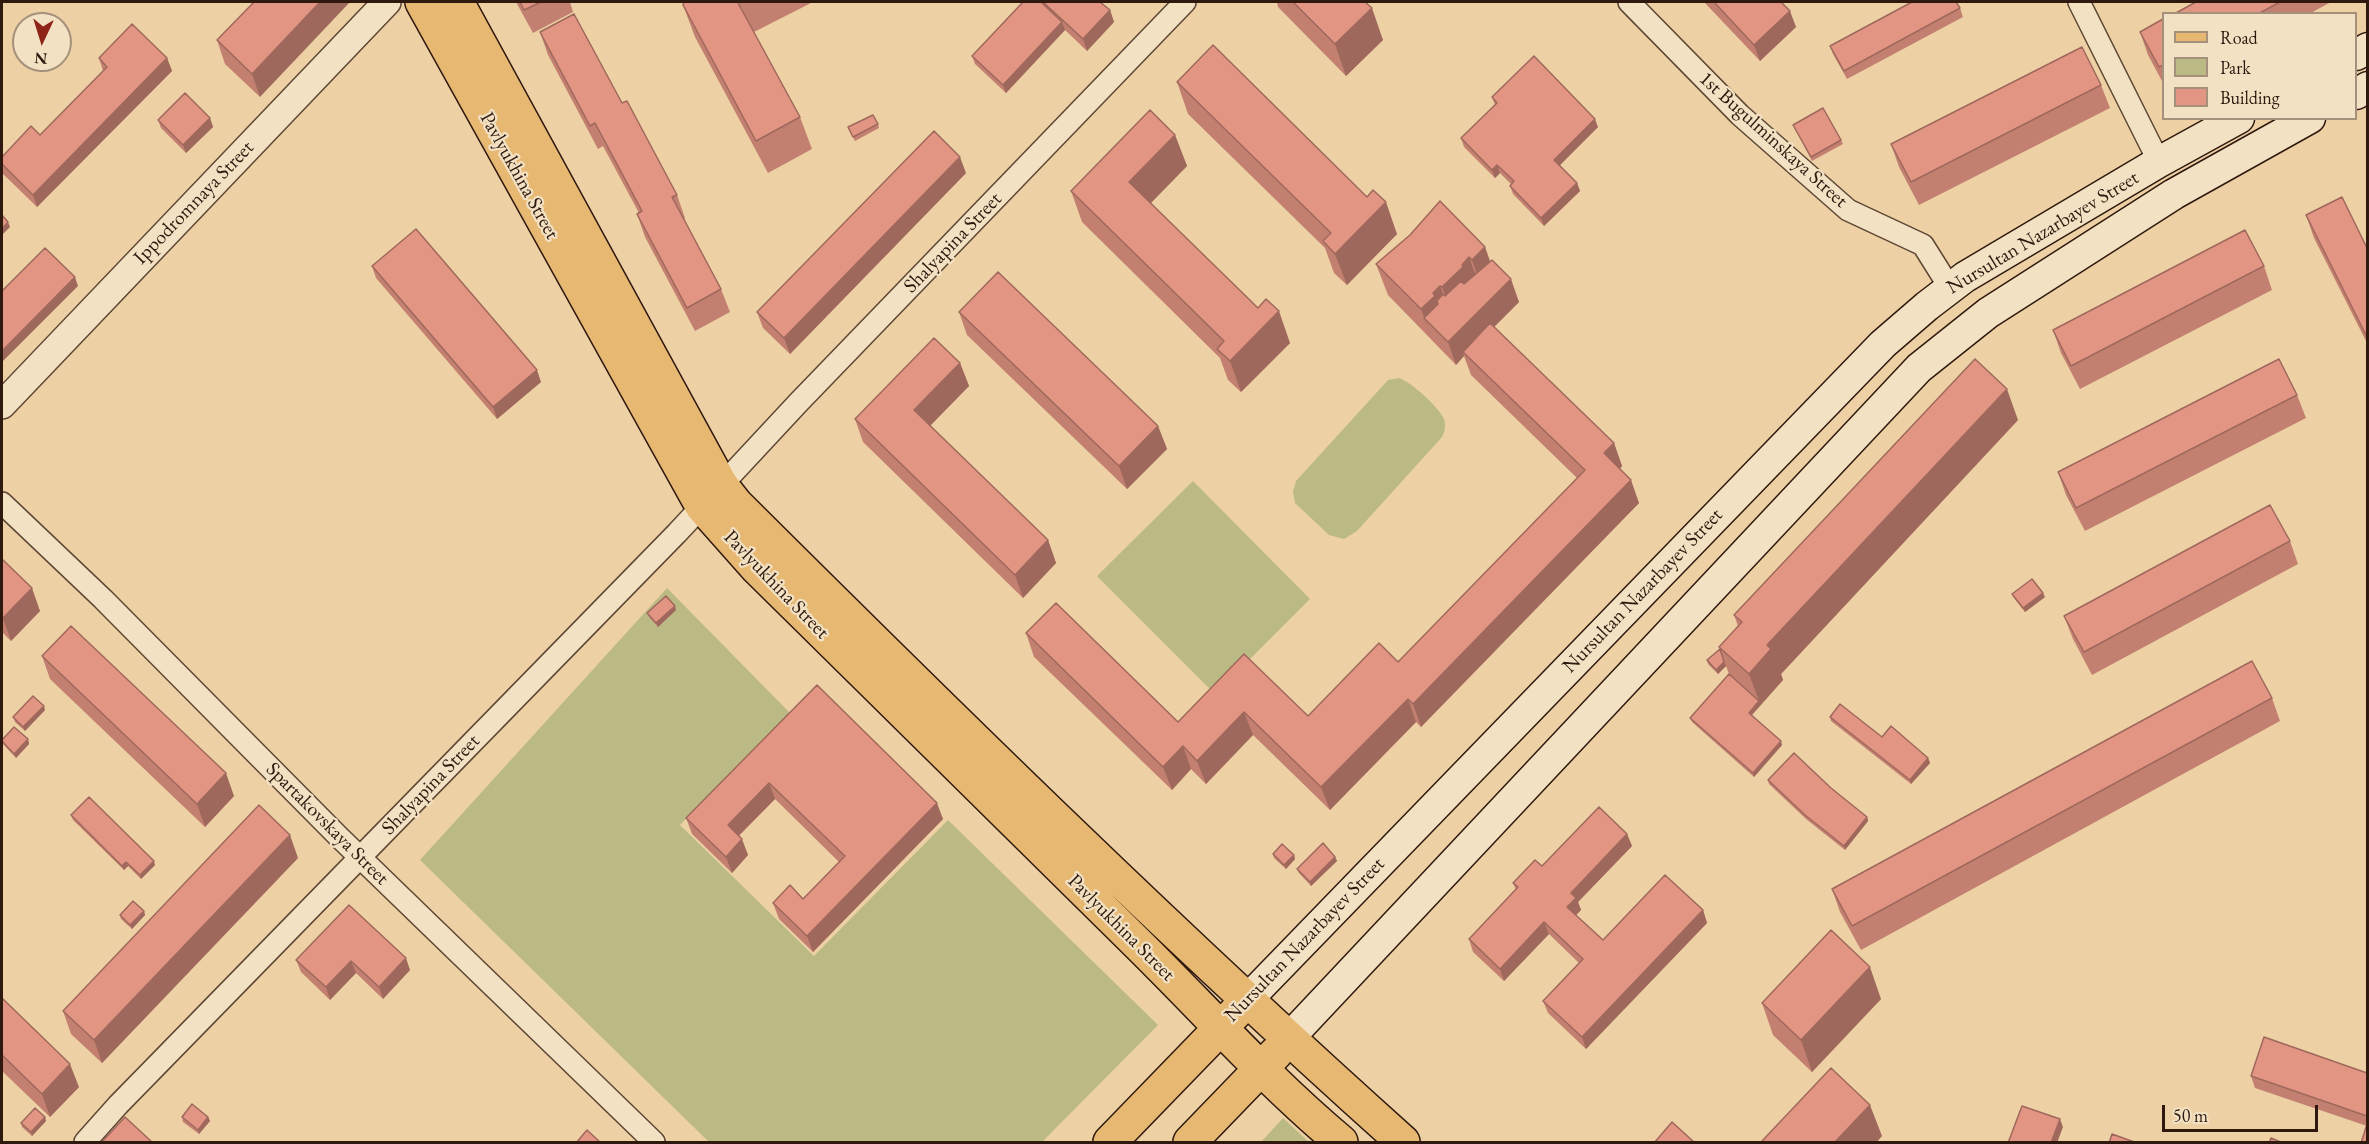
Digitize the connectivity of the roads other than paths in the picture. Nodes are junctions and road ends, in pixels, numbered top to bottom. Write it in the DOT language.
graph roads {
  1 [pos="387,2"];
  2 [pos="422,2"];
  3 [pos="457,2"];
  4 [pos="1185,2"];
  5 [pos="1629,2"];
  6 [pos="2079,2"];
  7 [pos="2235,120"];
  8 [pos="2306,120"];
  9 [pos="2159,162"];
  10 [pos="1950,288"];
  11 [pos="2,405"];
  12 [pos="712,495"];
  13 [pos="2,503"];
  14 [pos="360,857"];
  15 [pos="1246,1001"];
  16 [pos="1220,1029"];
  17 [pos="1289,1038"];
  18 [pos="1261,1070"];
  19 [pos="85,1143"];
  20 [pos="654,1143"];
  21 [pos="1110,1143"];
  22 [pos="1190,1143"];
  23 [pos="1341,1143"];
  24 [pos="1403,1143"];
  1 -- 11 [label="street, Ippodromnaya Street"];
  2 -- 12 [label="main road, Pavlyukhina Street"];
  3 -- 12 [label="main road, Pavlyukhina Street"];
  4 -- 12 [label="street, Shalyapina Street"];
  5 -- 10 [label="street, 1st Bugulminskaya Street"];
  6 -- 9 [label="street"];
  7 -- 9 [label="main road, Nursultan Nazarbayev Street"];
  8 -- 17 [label="main road, Nursultan Nazarbayev Street"];
  9 -- 10 [label="main road, Nursultan Nazarbayev Street"];
  10 -- 15 [label="main road, Nursultan Nazarbayev Street"];
  12 -- 14 [label="street, Shalyapina Street"];
  12 -- 15 [label="main road, Pavlyukhina Street"];
  12 -- 16 [label="main road, Pavlyukhina Street"];
  13 -- 14 [label="street, Spartakovskaya Street"];
  14 -- 19 [label="street, Shalyapina Street"];
  14 -- 20 [label="street, Spartakovskaya Street"];
  15 -- 16 [label="main road, Nursultan Nazarbayev Street"];
  15 -- 17 [label="main road, Pavlyukhina Street"];
  16 -- 18 [label="main road, Pavlyukhina Street"];
  16 -- 21 [label="main road, Nursultan Nazarbayev Street"];
  17 -- 18 [label="main road, Nursultan Nazarbayev Street"];
  17 -- 24 [label="main road, Pavlyukhina Street"];
  18 -- 22 [label="main road, Nursultan Nazarbayev Street"];
  18 -- 23 [label="main road, Pavlyukhina Street"];
}
